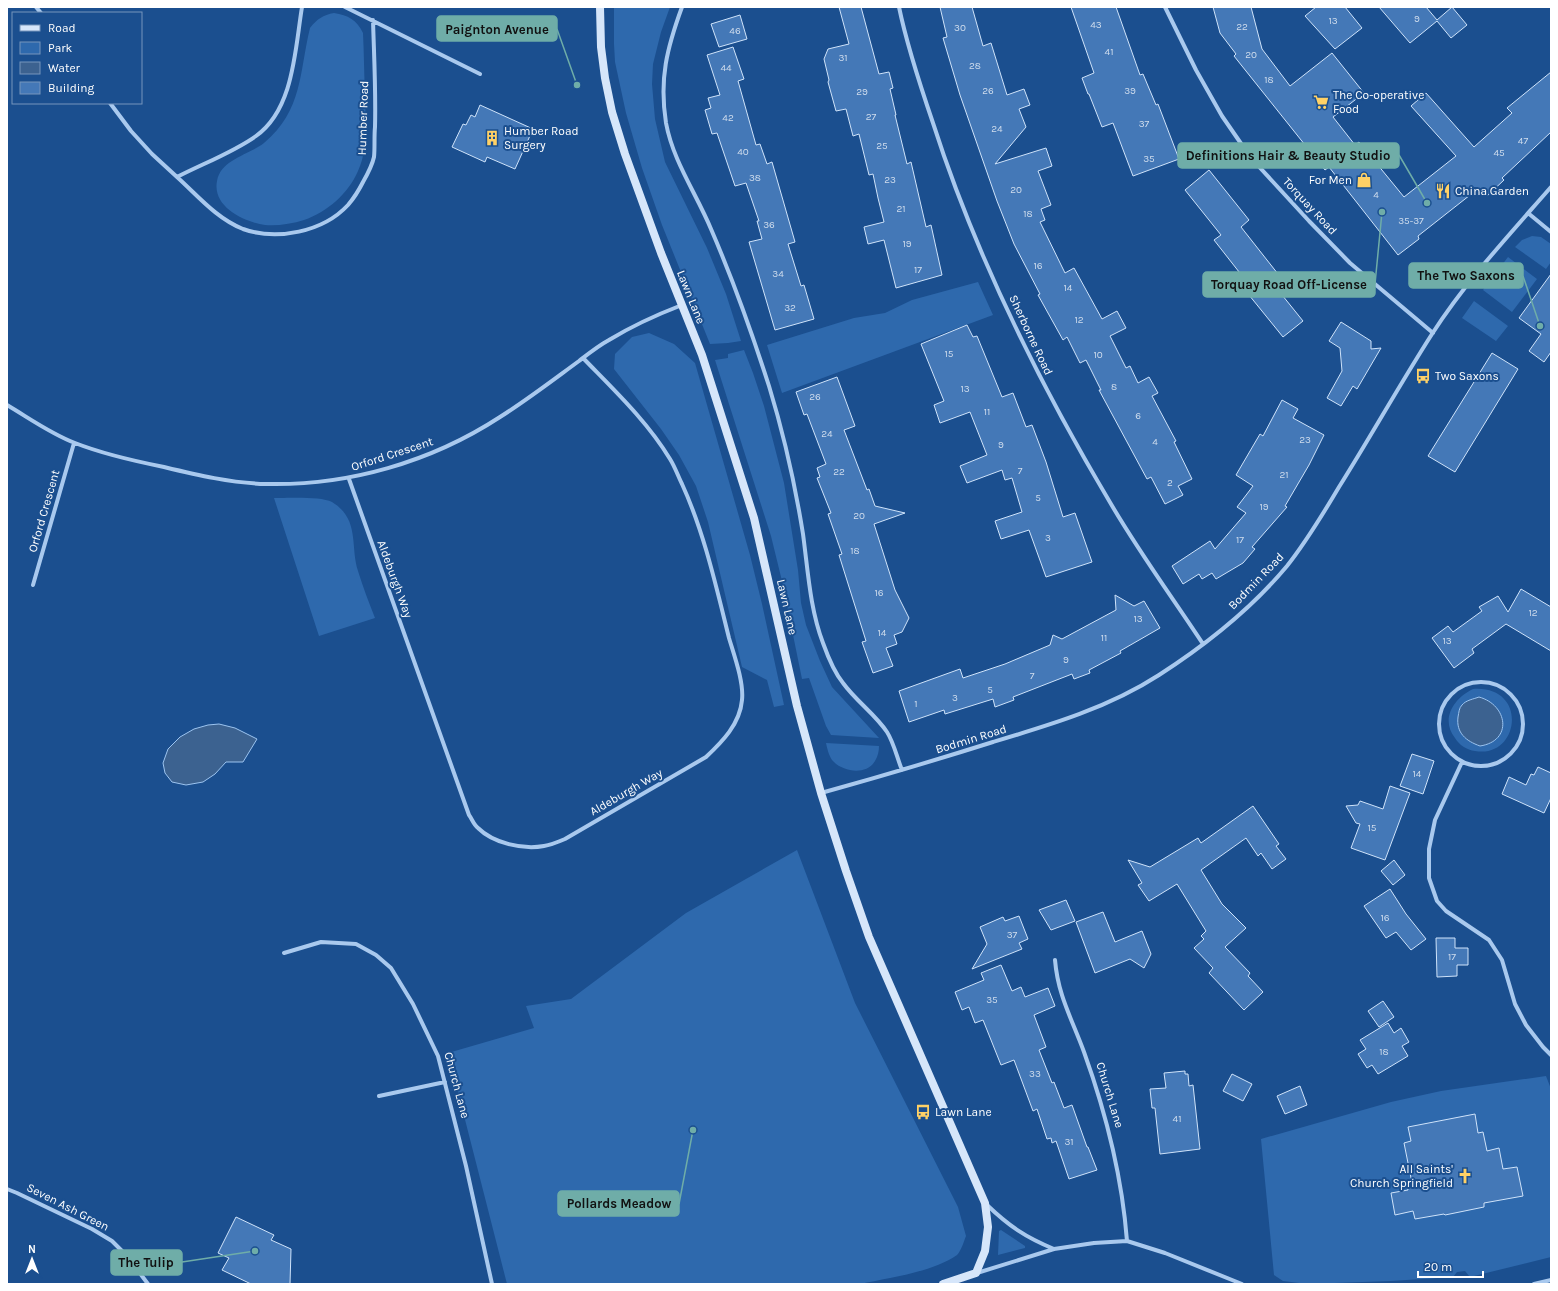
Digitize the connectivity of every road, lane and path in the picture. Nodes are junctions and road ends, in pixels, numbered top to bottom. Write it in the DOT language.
graph roads {
  1 [pos="302,7"];
  2 [pos="345,7"];
  3 [pos="600,7"];
  4 [pos="682,7"];
  5 [pos="899,7"];
  6 [pos="1164,7"];
  7 [pos="373,20"];
  8 [pos="480,74"];
  9 [pos="111,104"];
  10 [pos="177,177"];
  11 [pos="1551,187"];
  12 [pos="1528,213"];
  13 [pos="1551,232"];
  14 [pos="682,305"];
  15 [pos="1433,332"];
  16 [pos="583,358"];
  17 [pos="7,405"];
  18 [pos="74,442"];
  19 [pos="349,479"];
  20 [pos="33,585"];
  21 [pos="1203,644"];
  22 [pos="1462,762"];
  23 [pos="902,770"];
  24 [pos="821,793"];
  25 [pos="284,953"];
  26 [pos="1055,960"];
  27 [pos="1551,1055"];
  28 [pos="445,1082"];
  29 [pos="379,1096"];
  30 [pos="7,1189"];
  31 [pos="985,1203"];
  32 [pos="1127,1241"];
  33 [pos="1054,1249"];
  34 [pos="976,1273"];
  35 [pos="1551,1280"];
  36 [pos="148,1284"];
  37 [pos="492,1284"];
  38 [pos="943,1284"];
  39 [pos="1242,1284"];
  40 [pos="1534,1284"];
  1 -- 10 [label="street"];
  2 -- 7 [label="street"];
  3 -- 14 [label="street, Lawn Lane"];
  4 -- 23 [label="street, Lawn Lane"];
  5 -- 21 [label="street, Sherborne Road"];
  6 -- 15 [label="street, Torquay Road"];
  7 -- 8 [label="street"];
  7 -- 10 [label="street, Humber Road"];
  9 -- 10 [label="street, Humber Road"];
  11 -- 12 [label="street, Bodmin Road"];
  12 -- 13 [label="street"];
  12 -- 15 [label="street, Bodmin Road"];
  14 -- 16 [label="street, Orford Crescent"];
  14 -- 24 [label="street, Lawn Lane"];
  15 -- 21 [label="street, Bodmin Road"];
  16 -- 19 [label="street, Orford Crescent"];
  16 -- 19 [label="street, Aldeburgh Way"];
  17 -- 18 [label="street, Orford Crescent"];
  18 -- 19 [label="street, Orford Crescent"];
  18 -- 20 [label="street, Orford Crescent"];
  21 -- 23 [label="street, Bodmin Road"];
  22 -- 22 [label="street"];
  22 -- 27 [label="street"];
  23 -- 24 [label="street, Bodmin Road"];
  24 -- 31 [label="street, Lawn Lane"];
  25 -- 28 [label="street, Church Lane"];
  26 -- 32 [label="street, Church Lane"];
  28 -- 29 [label="street"];
  28 -- 37 [label="street, Church Lane"];
  30 -- 36 [label="street, Seven Ash Green"];
  31 -- 33 [label="street, Lawn Lane"];
  31 -- 34 [label="street, Lawn Lane"];
  32 -- 33 [label="street"];
  32 -- 39 [label="street"];
  33 -- 34 [label="street"];
  34 -- 38 [label="street"];
  35 -- 40 [label="street"];
}
